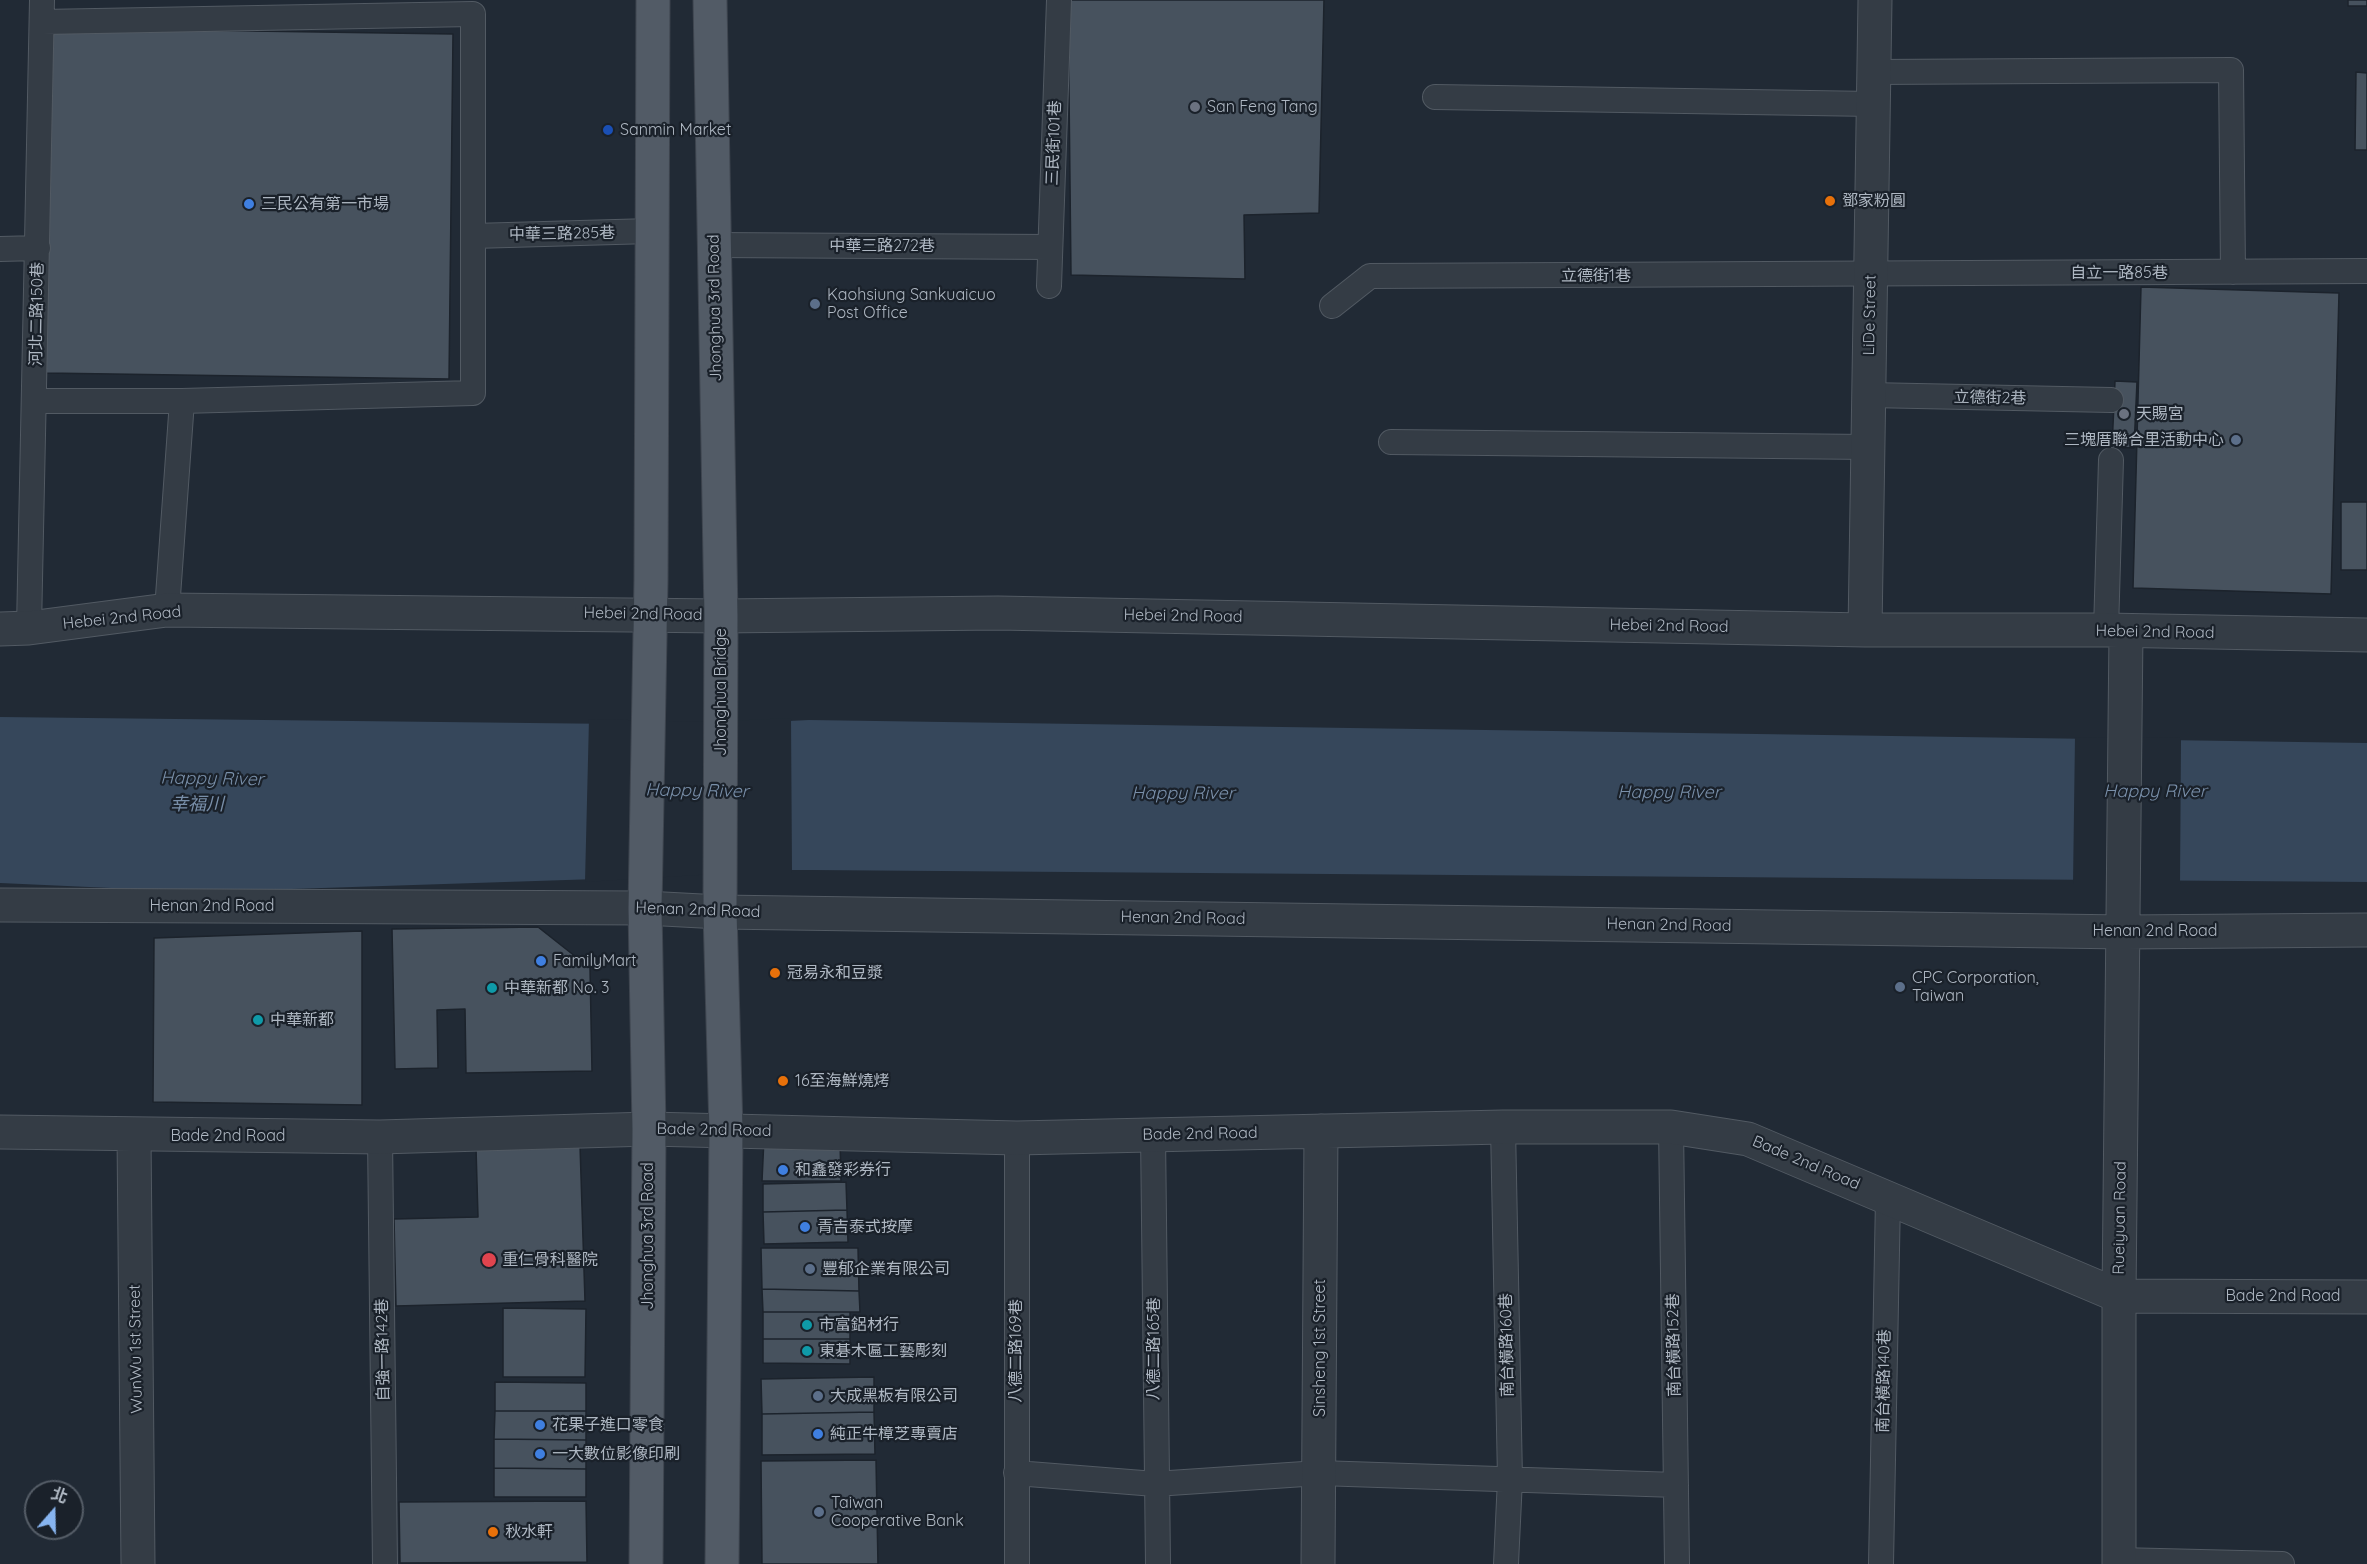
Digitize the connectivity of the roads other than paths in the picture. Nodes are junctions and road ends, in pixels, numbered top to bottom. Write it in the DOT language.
graph roads {
  1 [pos="653,0"];
  2 [pos="710,0"];
  3 [pos="1059,0"];
  4 [pos="1875,0"];
  5 [pos="42,11"];
  6 [pos="1874,72"];
  7 [pos="1435,97"];
  8 [pos="1873,104"];
  9 [pos="651,231"];
  10 [pos="473,236"];
  11 [pos="713,245"];
  12 [pos="1050,247"];
  13 [pos="38,248"];
  14 [pos="0,249"];
  15 [pos="2367,271"];
  16 [pos="2233,272"];
  17 [pos="1870,275"];
  18 [pos="1049,286"];
  19 [pos="1332,306"];
  20 [pos="1869,395"];
  21 [pos="2111,400"];
  22 [pos="35,401"];
  23 [pos="182,401"];
  24 [pos="1391,442"];
  25 [pos="1868,447"];
  26 [pos="2111,460"];
  27 [pos="167,610"];
  28 [pos="650,615"];
  29 [pos="721,616"];
  30 [pos="14,628"];
  31 [pos="1864,630"];
  32 [pos="2116,631"];
  33 [pos="2367,635"];
  34 [pos="0,905"];
  35 [pos="645,908"];
  36 [pos="720,912"];
  37 [pos="2367,930"];
  38 [pos="2125,932"];
  39 [pos="1503,1127"];
  40 [pos="1671,1127"];
  41 [pos="649,1129"];
  42 [pos="726,1130"];
  43 [pos="1321,1131"];
  44 [pos="0,1132"];
  45 [pos="1153,1134"];
  46 [pos="134,1135"];
  47 [pos="380,1137"];
  48 [pos="1017,1138"];
  49 [pos="1888,1198"];
  50 [pos="2119,1296"];
  51 [pos="2367,1297"];
  52 [pos="1016,1473"];
  53 [pos="1319,1473"];
  54 [pos="1510,1479"];
  55 [pos="1155,1484"];
  56 [pos="1676,1485"];
  57 [pos="2119,1562"];
  58 [pos="138,1564"];
  59 [pos="385,1564"];
  60 [pos="646,1564"];
  61 [pos="722,1564"];
  62 [pos="1017,1564"];
  63 [pos="1158,1564"];
  64 [pos="1318,1564"];
  65 [pos="1506,1564"];
  66 [pos="1677,1564"];
  67 [pos="1881,1564"];
  68 [pos="2282,1564"];
  1 -- 9 [label="main road"];
  2 -- 11 [label="main road, Jhonghua 3rd Road"];
  3 -- 12 [label="lane, 三民街101巷"];
  4 -- 6 [label="street, LiDe Street"];
  5 -- 10 [label="lane"];
  5 -- 13 [label="lane, 河北二路150巷"];
  6 -- 8 [label="street, LiDe Street"];
  6 -- 16 [label="lane"];
  7 -- 8 [label="lane"];
  8 -- 17 [label="street, LiDe Street"];
  9 -- 10 [label="lane, 中華三路285巷"];
  9 -- 28 [label="main road"];
  10 -- 23 [label="lane"];
  11 -- 12 [label="lane, 中華三路272巷"];
  11 -- 29 [label="main road, Jhonghua 3rd Road"];
  12 -- 18 [label="lane, 三民街101巷"];
  13 -- 14 [label="lane"];
  13 -- 22 [label="lane, 河北二路150巷"];
  15 -- 16 [label="lane, 自立一路85巷"];
  16 -- 17 [label="lane, 自立一路85巷"];
  17 -- 19 [label="lane, 立德街1巷"];
  17 -- 20 [label="street, LiDe Street"];
  20 -- 21 [label="lane, 立德街2巷"];
  20 -- 25 [label="street, LiDe Street"];
  22 -- 23 [label="lane"];
  22 -- 30 [label="lane, 河北二路150巷"];
  23 -- 27 [label="lane"];
  24 -- 25 [label="lane"];
  25 -- 31 [label="street, LiDe Street"];
  26 -- 32 [label="lane"];
  27 -- 28 [label="street, Hebei 2nd Road"];
  27 -- 30 [label="street, Hebei 2nd Road"];
  28 -- 29 [label="street, Hebei 2nd Road"];
  28 -- 35 [label="main road"];
  29 -- 31 [label="street, Hebei 2nd Road"];
  29 -- 36 [label="main road, Jhonghua Bridge"];
  31 -- 32 [label="street, Hebei 2nd Road"];
  32 -- 33 [label="street, Hebei 2nd Road"];
  32 -- 38 [label="street, Rueiyuan Road"];
  34 -- 35 [label="street, Henan 2nd Road"];
  35 -- 36 [label="street, Henan 2nd Road"];
  35 -- 41 [label="main road, Jhonghua 3rd Road"];
  36 -- 38 [label="street, Henan 2nd Road"];
  36 -- 42 [label="main road"];
  37 -- 38 [label="street, Henan 2nd Road"];
  38 -- 50 [label="street, Rueiyuan Road"];
  39 -- 40 [label="street, Bade 2nd Road"];
  39 -- 43 [label="street, Bade 2nd Road"];
  39 -- 54 [label="lane, 南台橫路160巷"];
  40 -- 49 [label="street, Bade 2nd Road"];
  40 -- 56 [label="lane, 南台橫路152巷"];
  41 -- 42 [label="street, Bade 2nd Road"];
  41 -- 47 [label="street, Bade 2nd Road"];
  41 -- 60 [label="main road, Jhonghua 3rd Road"];
  42 -- 48 [label="street, Bade 2nd Road"];
  42 -- 61 [label="main road"];
  43 -- 45 [label="street, Bade 2nd Road"];
  43 -- 53 [label="street, Sinsheng 1st Street"];
  44 -- 46 [label="street, Bade 2nd Road"];
  45 -- 48 [label="street, Bade 2nd Road"];
  45 -- 55 [label="lane, 八德二路165巷"];
  46 -- 47 [label="street, Bade 2nd Road"];
  46 -- 58 [label="street, WunWu 1st Street"];
  47 -- 59 [label="lane, 自強一路142巷"];
  48 -- 52 [label="lane, 八德二路169巷"];
  49 -- 50 [label="street, Bade 2nd Road"];
  49 -- 67 [label="lane, 南台橫路140巷"];
  50 -- 51 [label="street, Bade 2nd Road"];
  50 -- 57 [label="street, Rueiyuan Road"];
  52 -- 55 [label="lane"];
  52 -- 62 [label="lane, 八德二路169巷"];
  53 -- 54 [label="lane"];
  53 -- 55 [label="lane"];
  53 -- 64 [label="street, Sinsheng 1st Street"];
  54 -- 56 [label="lane"];
  54 -- 65 [label="lane, 南台橫路160巷"];
  55 -- 63 [label="lane, 八德二路165巷"];
  56 -- 66 [label="lane, 南台橫路152巷"];
  57 -- 68 [label="lane"];
}
